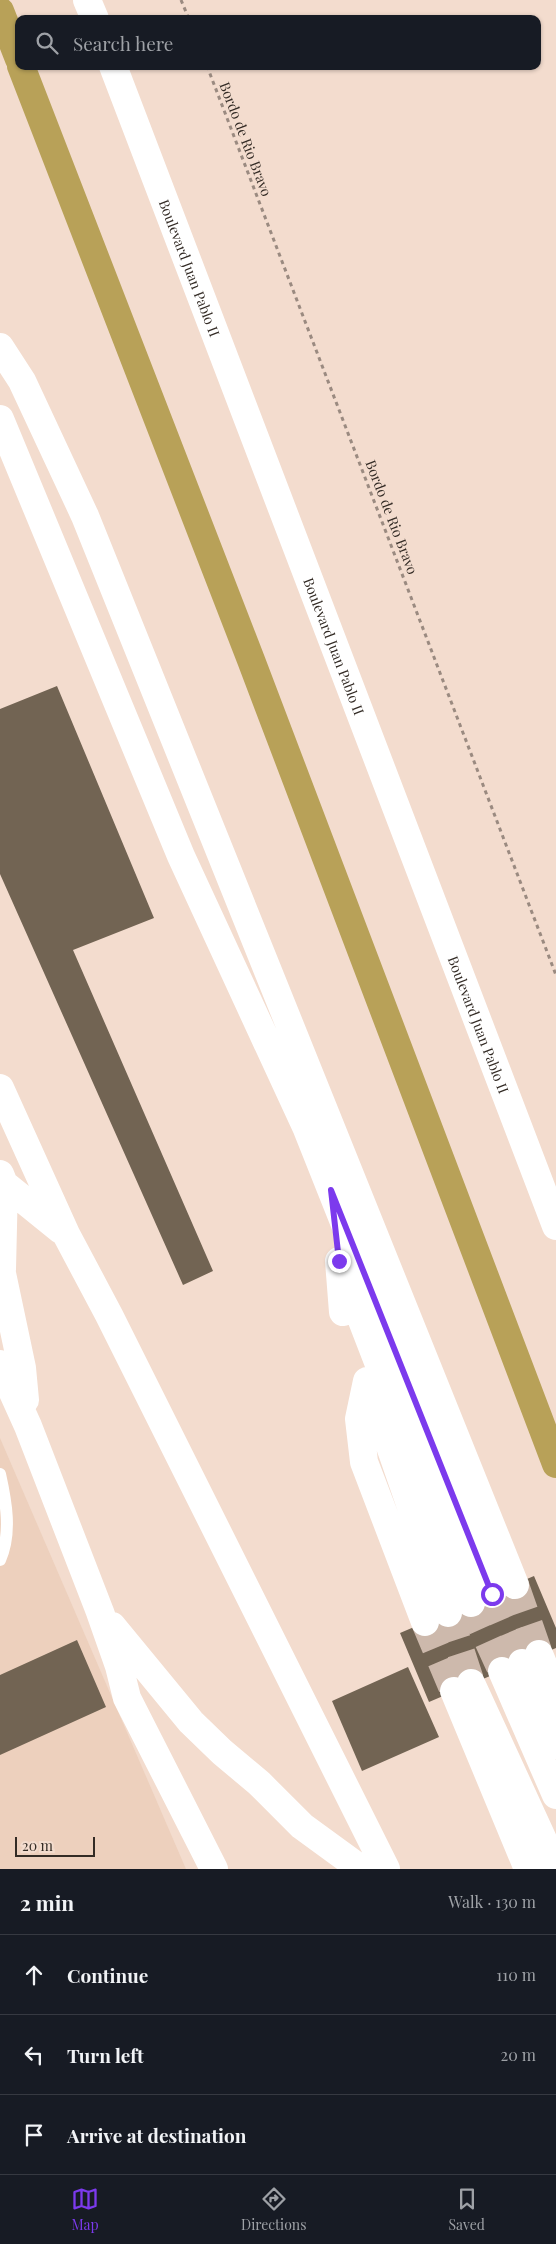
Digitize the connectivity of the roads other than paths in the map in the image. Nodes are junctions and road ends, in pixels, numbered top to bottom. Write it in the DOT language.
graph roads {
  1 [pos="87,0"];
  2 [pos="93,15"];
  3 [pos="115,70"];
  4 [pos="0,347"];
  5 [pos="0,419"];
  6 [pos="0,1088"];
  7 [pos="2,1179"];
  8 [pos="331,1190"];
  9 [pos="556,1226"];
  10 [pos="66,1234"];
  11 [pos="339,1261"];
  12 [pos="1,1267"];
  13 [pos="0,1364"];
  14 [pos="28,1426"];
  15 [pos="0,1474"];
  16 [pos="0,1560"];
  17 [pos="470,1603"];
  18 [pos="100,1612"];
  19 [pos="521,1663"];
  20 [pos="119,1666"];
  21 [pos="556,1695"];
  22 [pos="556,1745"];
  23 [pos="556,1795"];
  24 [pos="556,1868"];
  25 [pos="214,1869"];
  26 [pos="231,1869"];
  27 [pos="361,1869"];
  28 [pos="386,1869"];
  29 [pos="528,1869"];
  1 -- 2 [label="main road"];
  3 -- 9 [label="main road, Boulevard Juan Pablo II"];
  4 -- 17 [label="main road"];
  5 -- 8 [label="main road"];
  6 -- 10 [label="main road"];
  7 -- 10 [label="main road"];
  7 -- 12 [label="main road"];
  8 -- 11 [label="main road"];
  8 -- 17 [label="main road"];
  10 -- 28 [label="main road"];
  11 -- 17 [label="main road"];
  11 -- 17 [label="main road"];
  12 -- 14 [label="main road"];
  13 -- 14 [label="main road"];
  14 -- 18 [label="main road"];
  15 -- 16 [label="lane"];
  18 -- 20 [label="main road"];
  18 -- 27 [label="main road"];
  19 -- 21 [label="main road"];
  19 -- 22 [label="main road"];
  19 -- 23 [label="main road"];
  20 -- 25 [label="main road"];
  20 -- 26 [label="main road"];
  24 -- 29 [label="main road"];
}
